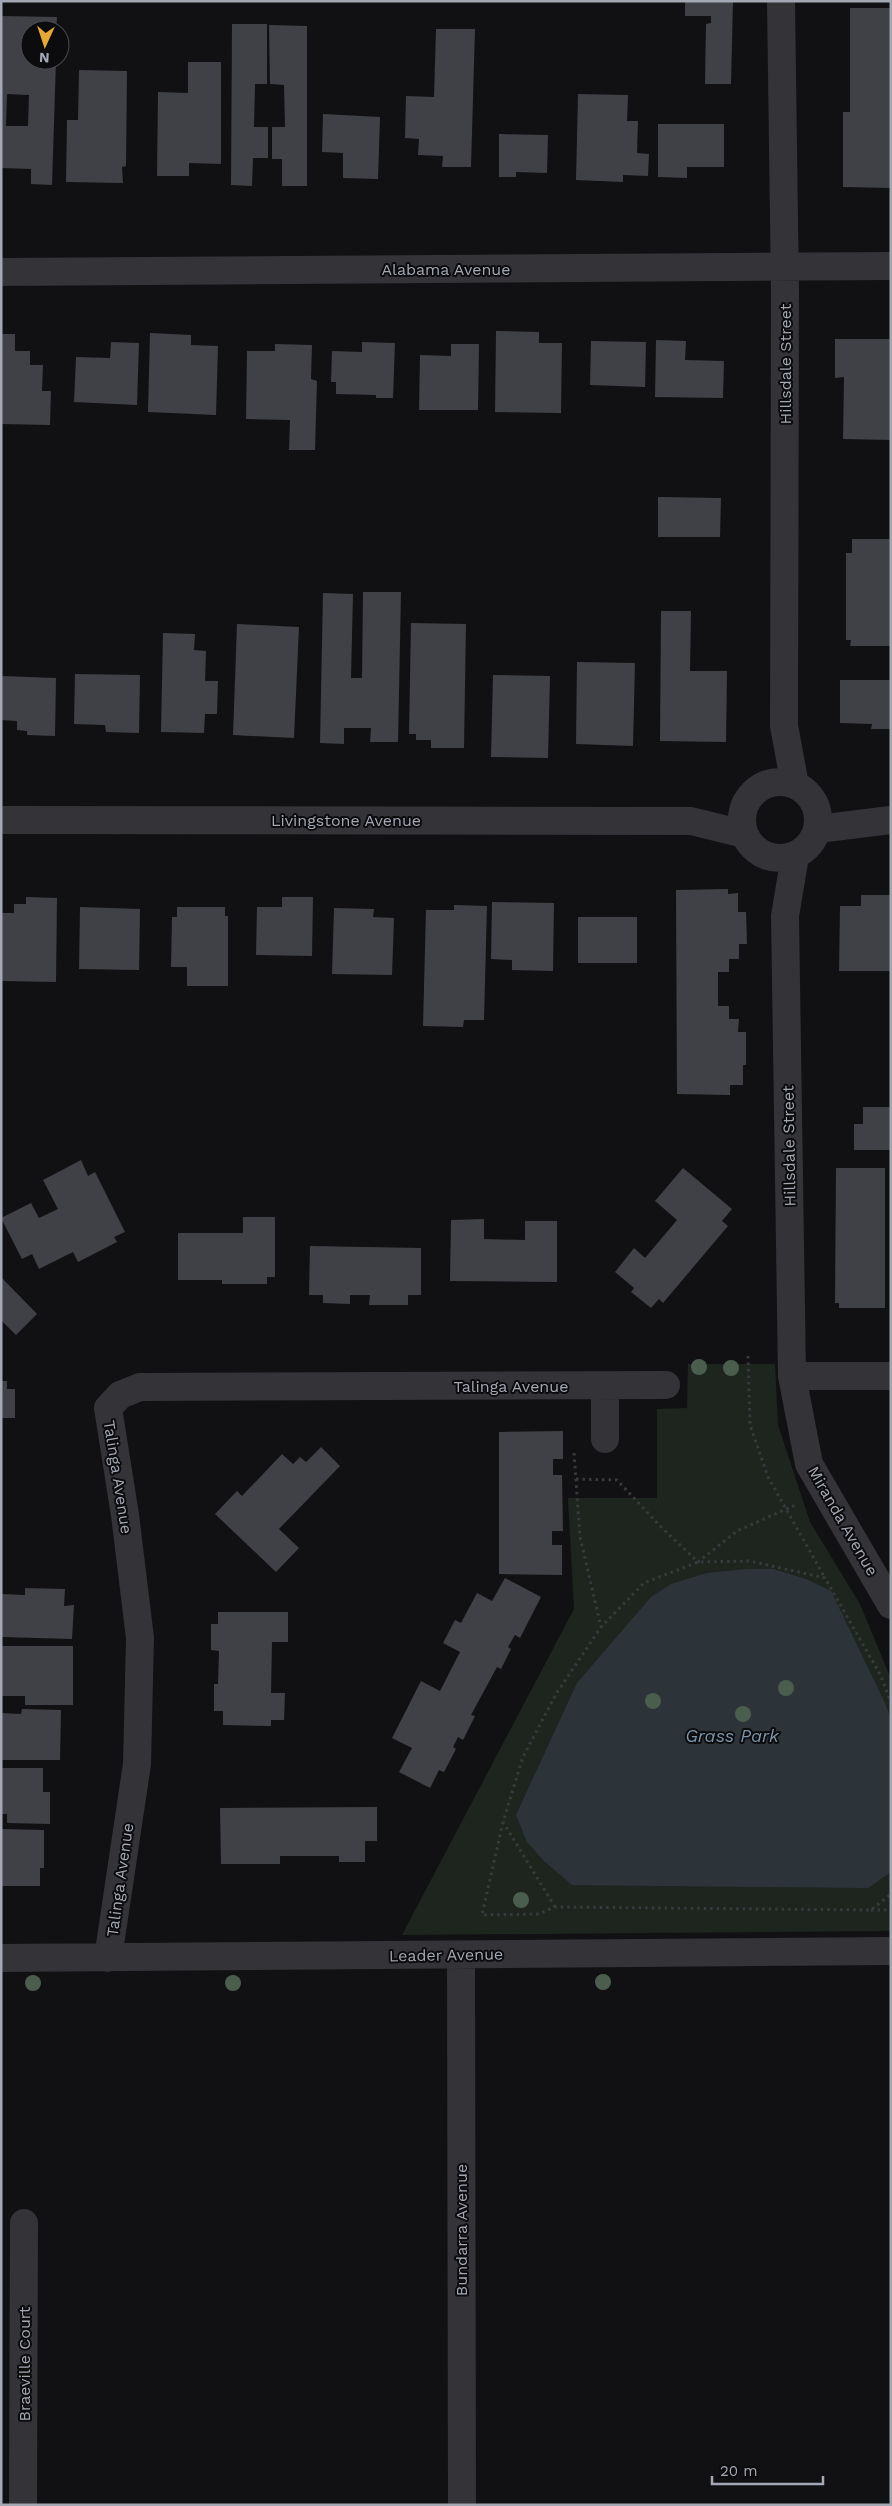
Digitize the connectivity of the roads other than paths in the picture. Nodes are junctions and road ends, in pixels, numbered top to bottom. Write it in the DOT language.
graph roads {
  1 [pos="781,1"];
  2 [pos="785,266"];
  3 [pos="891,266"];
  4 [pos="1,272"];
  5 [pos="784,726"];
  6 [pos="766,784"];
  7 [pos="805,794"];
  8 [pos="1,820"];
  9 [pos="886,820"];
  10 [pos="743,821"];
  11 [pos="818,830"];
  12 [pos="795,856"];
  13 [pos="768,857"];
  14 [pos="786,916"];
  15 [pos="792,1376"];
  16 [pos="891,1376"];
  17 [pos="666,1385"];
  18 [pos="606,1386"];
  19 [pos="605,1439"];
  20 [pos="891,1605"];
  21 [pos="891,1951"];
  22 [pos="461,1956"];
  23 [pos="1,1958"];
  24 [pos="108,1958"];
  25 [pos="24,2223"];
  26 [pos="23,2505"];
  27 [pos="462,2505"];
  1 -- 2 [label="street, Hillsdale Street"];
  2 -- 3 [label="street, Alabama Avenue"];
  2 -- 4 [label="street, Alabama Avenue"];
  2 -- 5 [label="street, Hillsdale Street"];
  5 -- 6 [label="street, Hillsdale Street"];
  5 -- 7 [label="street, Hillsdale Street"];
  6 -- 7 [label="street"];
  6 -- 10 [label="street"];
  7 -- 9 [label="street"];
  7 -- 11 [label="street"];
  8 -- 10 [label="street, Livingstone Avenue"];
  9 -- 11 [label="street"];
  10 -- 13 [label="street"];
  11 -- 12 [label="street"];
  12 -- 13 [label="street"];
  12 -- 14 [label="street, Hillsdale Street"];
  13 -- 14 [label="street, Hillsdale Street"];
  14 -- 15 [label="street, Hillsdale Street"];
  15 -- 16 [label="street"];
  15 -- 20 [label="street, Miranda Avenue"];
  17 -- 18 [label="street, Talinga Avenue"];
  18 -- 19 [label="street"];
  18 -- 24 [label="street, Talinga Avenue"];
  21 -- 22 [label="street, Leader Avenue"];
  22 -- 24 [label="street, Leader Avenue"];
  22 -- 27 [label="street, Bundarra Avenue"];
  23 -- 24 [label="street, Leader Avenue"];
  25 -- 26 [label="street, Braeville Court"];
}
